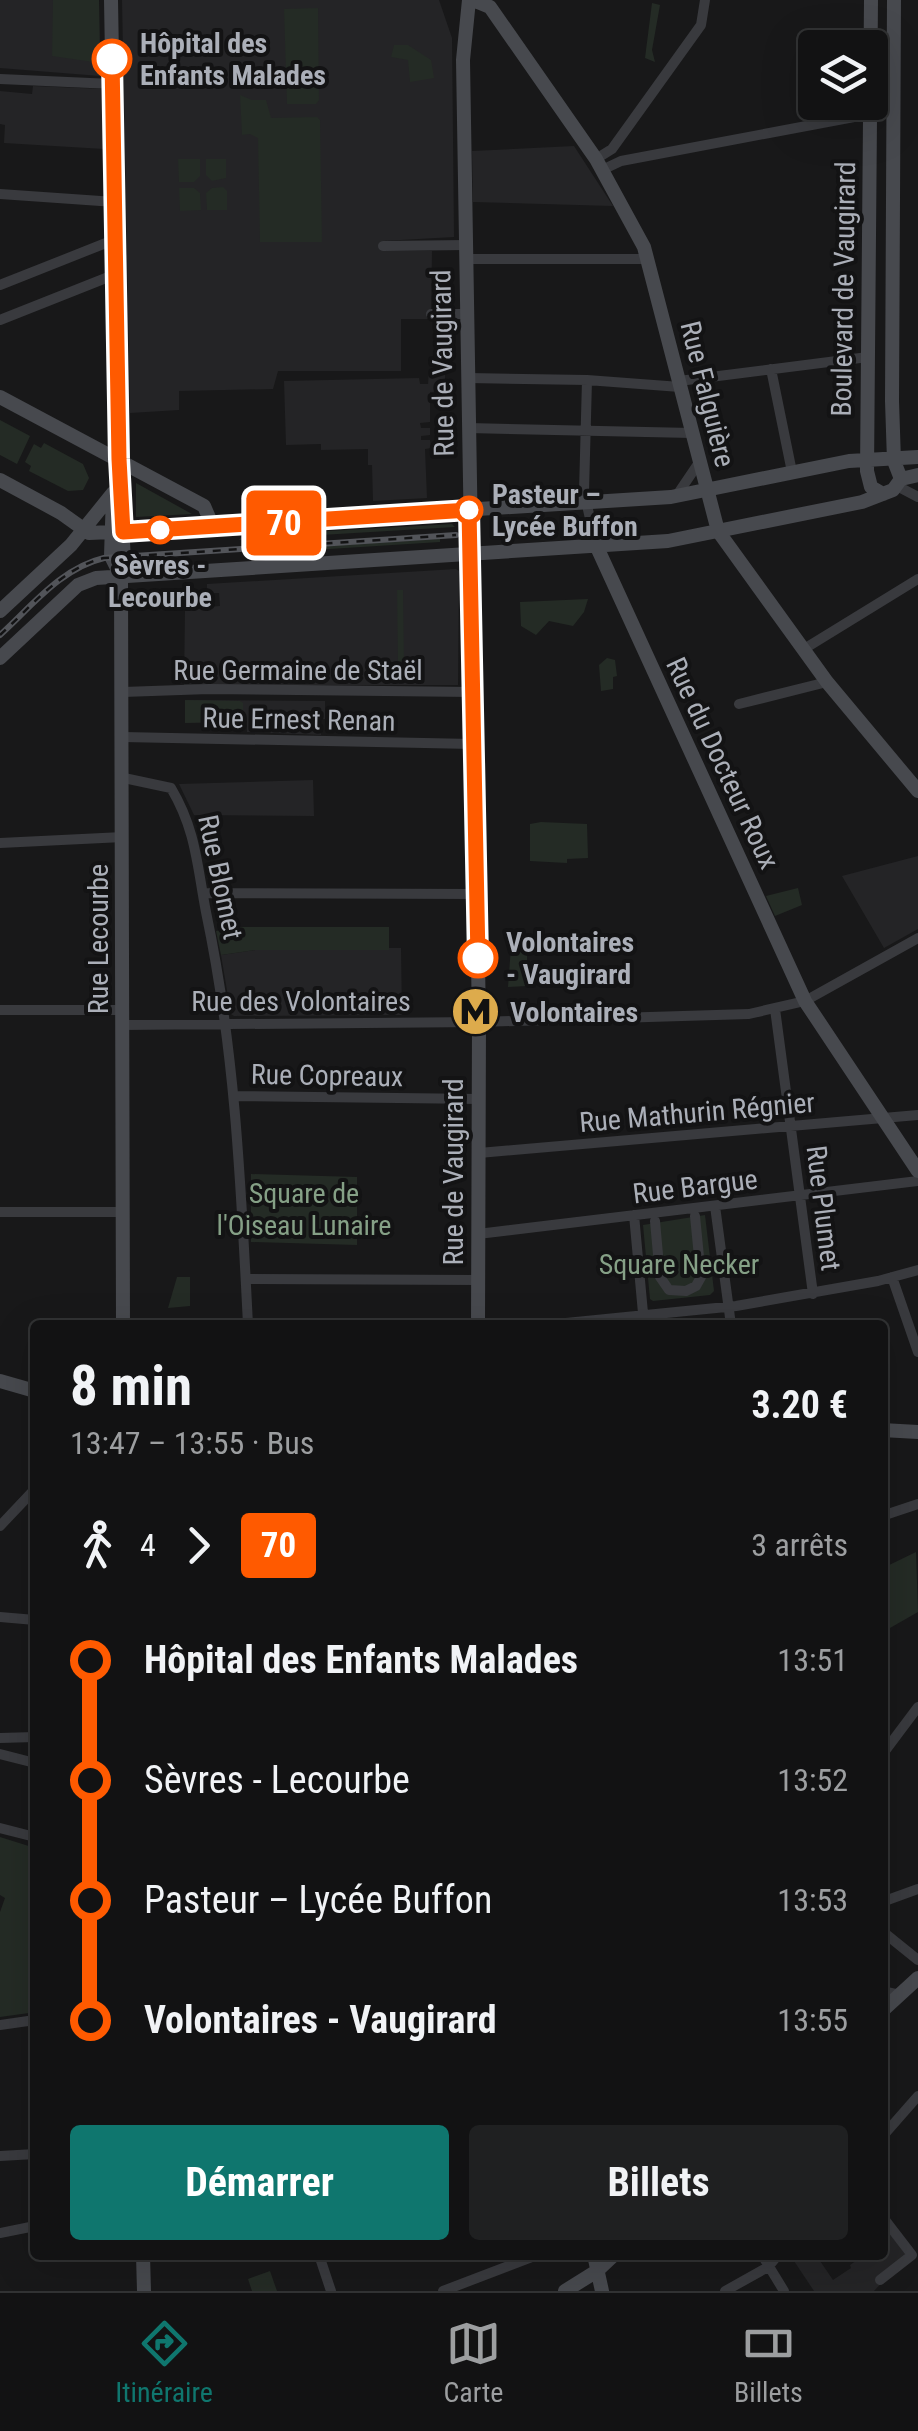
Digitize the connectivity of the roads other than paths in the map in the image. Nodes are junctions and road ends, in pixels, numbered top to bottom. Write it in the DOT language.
graph roads {
  1 [pos="111,0"];
  2 [pos="471,0"];
  3 [pos="706,0"];
  4 [pos="871,0"];
  5 [pos="894,0"];
  6 [pos="870,30"];
  7 [pos="888,57"];
  8 [pos="894,57"];
  9 [pos="0,79"];
  10 [pos="113,84"];
  11 [pos="838,120"];
  12 [pos="870,120"];
  13 [pos="612,149"];
  14 [pos="620,161"];
  15 [pos="599,165"];
  16 [pos="0,194"];
  17 [pos="115,202"];
  18 [pos="116,239"];
  19 [pos="382,246"];
  20 [pos="466,252"];
  21 [pos="648,260"];
  22 [pos="116,274"];
  23 [pos="0,284"];
  24 [pos="432,314"];
  25 [pos="466,314"];
  26 [pos="0,320"];
  27 [pos="868,357"];
  28 [pos="770,369"];
  29 [pos="468,378"];
  30 [pos="587,380"];
  31 [pos="680,384"];
  32 [pos="0,397"];
  33 [pos="468,428"];
  34 [pos="585,431"];
  35 [pos="692,433"];
  36 [pos="918,457"];
  37 [pos="119,459"];
  38 [pos="700,461"];
  39 [pos="894,461"];
  40 [pos="867,462"];
  41 [pos="792,472"];
  42 [pos="918,474"];
  43 [pos="0,480"];
  44 [pos="899,482"];
  45 [pos="707,490"];
  46 [pos="113,493"];
  47 [pos="884,494"];
  48 [pos="677,495"];
  49 [pos="918,498"];
  50 [pos="586,503"];
  51 [pos="469,510"];
  52 [pos="212,527"];
  53 [pos="84,528"];
  54 [pos="118,532"];
  55 [pos="718,532"];
  56 [pos="596,545"];
  57 [pos="470,553"];
  58 [pos="121,576"];
  59 [pos="918,579"];
  60 [pos="0,611"];
  61 [pos="804,649"];
  62 [pos="0,658"];
  63 [pos="828,682"];
  64 [pos="123,692"];
  65 [pos="472,692"];
  66 [pos="739,704"];
  67 [pos="124,737"];
  68 [pos="473,744"];
  69 [pos="124,778"];
  70 [pos="918,791"];
  71 [pos="124,837"];
  72 [pos="0,843"];
  73 [pos="203,893"];
  74 [pos="476,894"];
  75 [pos="917,940"];
  76 [pos="806,1002"];
  77 [pos="775,1009"];
  78 [pos="0,1010"];
  79 [pos="122,1017"];
  80 [pos="479,1022"];
  81 [pos="226,1025"];
  82 [pos="235,1096"];
  83 [pos="480,1099"];
  84 [pos="918,1116"];
  85 [pos="883,1118"];
  86 [pos="791,1126"];
  87 [pos="479,1154"];
  88 [pos="918,1170"];
  89 [pos="918,1180"];
  90 [pos="800,1196"];
  91 [pos="715,1206"];
  92 [pos="0,1212"];
  93 [pos="124,1212"];
  94 [pos="634,1216"];
  95 [pos="696,1216"];
  96 [pos="655,1221"];
  97 [pos="478,1234"];
  98 [pos="918,1270"];
  99 [pos="892,1277"];
  100 [pos="246,1279"];
  101 [pos="478,1280"];
  102 [pos="813,1294"];
  103 [pos="728,1307"];
  104 [pos="641,1318"];
  105 [pos="124,1320"];
  106 [pos="248,1320"];
  107 [pos="478,1320"];
  108 [pos="614,1320"];
  109 [pos="730,1320"];
  110 [pos="918,1352"];
  111 [pos="0,1381"];
  112 [pos="30,1390"];
  113 [pos="888,1430"];
  114 [pos="918,1432"];
  115 [pos="30,1494"];
  116 [pos="918,1504"];
  117 [pos="888,1514"];
  118 [pos="0,1526"];
  119 [pos="0,1616"];
  120 [pos="30,1619"];
  121 [pos="918,1707"];
  122 [pos="30,1737"];
  123 [pos="0,1738"];
  124 [pos="888,1745"];
  125 [pos="0,1754"];
  126 [pos="30,1762"];
  127 [pos="0,1828"];
  128 [pos="30,1836"];
  129 [pos="918,1888"];
  130 [pos="888,1900"];
  131 [pos="888,1936"];
  132 [pos="918,1960"];
  133 [pos="918,1978"];
  134 [pos="888,1993"];
  135 [pos="900,1996"];
  136 [pos="888,2006"];
  137 [pos="30,2021"];
  138 [pos="0,2025"];
  139 [pos="918,2096"];
  140 [pos="888,2130"];
  141 [pos="30,2154"];
  142 [pos="0,2156"];
  143 [pos="888,2224"];
  144 [pos="30,2227"];
  145 [pos="0,2233"];
  146 [pos="143,2260"];
  147 [pos="321,2260"];
  148 [pos="524,2260"];
  149 [pos="595,2260"];
  150 [pos="609,2260"];
  151 [pos="764,2260"];
  152 [pos="774,2260"];
  153 [pos="768,2267"];
  154 [pos="597,2271"];
  155 [pos="880,2280"];
  156 [pos="144,2291"];
  157 [pos="330,2291"];
  158 [pos="443,2291"];
  159 [pos="565,2291"];
  160 [pos="602,2291"];
  161 [pos="724,2291"];
  162 [pos="784,2291"];
  1 -- 10 [label="main road"];
  2 -- 15 [label="main road, Rue Falguière"];
  2 -- 20 [label="main road, Rue de Vaugirard"];
  3 -- 13 [label="street"];
  4 -- 6 [label="main road, Boulevard de Vaugirard"];
  5 -- 8 [label="main road, Boulevard de Vaugirard"];
  7 -- 8 [label="street"];
  8 -- 39 [label="main road, Boulevard de Vaugirard"];
  9 -- 10 [label="street"];
  10 -- 17 [label="main road"];
  11 -- 14 [label="street"];
  12 -- 27 [label="main road, Boulevard de Vaugirard"];
  13 -- 14 [label="street"];
  13 -- 15 [label="street"];
  14 -- 15 [label="street"];
  15 -- 21 [label="main road, Rue Falguière"];
  16 -- 17 [label="street"];
  17 -- 18 [label="main road"];
  18 -- 22 [label="main road"];
  18 -- 23 [label="street"];
  19 -- 20 [label="street"];
  20 -- 21 [label="street"];
  20 -- 25 [label="main road, Rue de Vaugirard"];
  21 -- 31 [label="main road, Rue Falguière"];
  22 -- 26 [label="street"];
  22 -- 37 [label="main road"];
  24 -- 25 [label="street"];
  25 -- 29 [label="main road, Rue de Vaugirard"];
  27 -- 28 [label="street"];
  27 -- 40 [label="main road, Boulevard de Vaugirard"];
  28 -- 31 [label="street"];
  28 -- 41 [label="street"];
  29 -- 30 [label="street"];
  29 -- 33 [label="main road, Rue de Vaugirard"];
  30 -- 31 [label="street"];
  30 -- 34 [label="street"];
  31 -- 35 [label="main road, Rue Falguière"];
  32 -- 37 [label="main road"];
  33 -- 34 [label="street"];
  33 -- 51 [label="main road, Rue de Vaugirard"];
  34 -- 35 [label="street"];
  34 -- 50 [label="street"];
  35 -- 38 [label="main road, Rue Falguière"];
  36 -- 39 [label="main road"];
  37 -- 46 [label="main road"];
  37 -- 52 [label="main road"];
  37 -- 54 [label="main road"];
  38 -- 45 [label="main road, Rue Falguière"];
  38 -- 48 [label="street"];
  39 -- 40 [label="main road"];
  39 -- 44 [label="main road"];
  40 -- 41 [label="main road"];
  40 -- 47 [label="main road"];
  41 -- 45 [label="main road"];
  42 -- 44 [label="main road"];
  43 -- 53 [label="main road"];
  44 -- 47 [label="main road"];
  44 -- 49 [label="street"];
  45 -- 48 [label="main road"];
  45 -- 55 [label="main road, Rue Falguière"];
  46 -- 53 [label="main road"];
  46 -- 54 [label="main road"];
  47 -- 55 [label="main road"];
  48 -- 50 [label="main road"];
  50 -- 51 [label="main road"];
  50 -- 56 [label="street"];
  51 -- 52 [label="main road"];
  51 -- 57 [label="main road, Rue de Vaugirard"];
  52 -- 54 [label="main road"];
  53 -- 54 [label="main road"];
  53 -- 60 [label="main road"];
  54 -- 58 [label="main road"];
  54 -- 58 [label="main road, Rue Lecourbe"];
  55 -- 56 [label="main road"];
  55 -- 61 [label="main road, Rue Falguière"];
  56 -- 57 [label="main road"];
  56 -- 76 [label="main road, Rue du Docteur Roux"];
  57 -- 58 [label="main road"];
  57 -- 65 [label="main road, Rue de Vaugirard"];
  58 -- 62 [label="main road"];
  58 -- 64 [label="main road, Rue Lecourbe"];
  59 -- 61 [label="street"];
  61 -- 63 [label="main road, Rue Falguière"];
  63 -- 66 [label="street"];
  63 -- 70 [label="main road, Rue Falguière"];
  64 -- 65 [label="street, Rue Germaine de Staël"];
  64 -- 67 [label="main road, Rue Lecourbe"];
  65 -- 68 [label="main road, Rue de Vaugirard"];
  67 -- 68 [label="street, Rue Ernest Renan"];
  67 -- 69 [label="main road, Rue Lecourbe"];
  68 -- 74 [label="main road, Rue de Vaugirard"];
  69 -- 71 [label="main road, Rue Lecourbe"];
  69 -- 73 [label="street, Rue Blomet"];
  71 -- 72 [label="street"];
  71 -- 79 [label="main road, Rue Lecourbe"];
  73 -- 74 [label="street"];
  73 -- 81 [label="street, Rue Blomet"];
  74 -- 80 [label="main road, Rue de Vaugirard"];
  75 -- 76 [label="street, Rue des Volontaires"];
  76 -- 77 [label="street, Rue des Volontaires"];
  76 -- 85 [label="main road, Rue du Docteur Roux"];
  77 -- 80 [label="street, Rue des Volontaires"];
  77 -- 86 [label="street, Rue Plumet"];
  78 -- 79 [label="street, Rue des Volontaires"];
  79 -- 81 [label="street, Rue des Volontaires"];
  79 -- 93 [label="main road, Rue Lecourbe"];
  80 -- 81 [label="street, Rue des Volontaires"];
  80 -- 83 [label="main road, Rue de Vaugirard"];
  81 -- 82 [label="street, Rue Blomet"];
  82 -- 83 [label="street, Rue Copreaux"];
  82 -- 100 [label="street, Rue Blomet"];
  83 -- 87 [label="main road, Rue de Vaugirard"];
  84 -- 85 [label="street, Rue Mathurin Régnier"];
  85 -- 86 [label="street, Rue Mathurin Régnier"];
  85 -- 88 [label="main road, Rue du Docteur Roux"];
  86 -- 87 [label="street, Rue Mathurin Régnier"];
  86 -- 90 [label="street, Rue Plumet"];
  87 -- 97 [label="main road, Rue de Vaugirard"];
  89 -- 90 [label="street, Rue Bargue"];
  90 -- 91 [label="street, Rue Bargue"];
  90 -- 102 [label="street, Rue Plumet"];
  91 -- 94 [label="street, Rue Bargue"];
  91 -- 103 [label="street"];
  92 -- 93 [label="street"];
  93 -- 105 [label="main road, Rue Lecourbe"];
  94 -- 97 [label="street, Rue Bargue"];
  94 -- 104 [label="street"];
  95 -- 96 [label="street"];
  97 -- 101 [label="main road, Rue de Vaugirard"];
  98 -- 99 [label="street"];
  99 -- 102 [label="street"];
  99 -- 110 [label="street"];
  100 -- 101 [label="street"];
  100 -- 106 [label="street, Rue Blomet"];
  101 -- 107 [label="main road, Rue de Vaugirard"];
  102 -- 103 [label="street"];
  103 -- 104 [label="street"];
  103 -- 109 [label="street"];
  104 -- 108 [label="street"];
  111 -- 112 [label="main road"];
  113 -- 114 [label="main road"];
  115 -- 118 [label="street"];
  116 -- 117 [label="street"];
  119 -- 120 [label="street"];
  121 -- 124 [label="street"];
  122 -- 123 [label="street"];
  125 -- 126 [label="street"];
  127 -- 128 [label="street"];
  129 -- 130 [label="street"];
  131 -- 132 [label="street"];
  133 -- 135 [label="main road"];
  134 -- 135 [label="street"];
  135 -- 136 [label="main road"];
  137 -- 138 [label="street"];
  139 -- 140 [label="street"];
  141 -- 142 [label="street"];
  143 -- 155 [label="street"];
  144 -- 145 [label="street"];
  146 -- 156 [label="main road"];
  147 -- 157 [label="street"];
  148 -- 158 [label="street"];
  149 -- 154 [label="main road"];
  150 -- 154 [label="main road"];
  151 -- 153 [label="street"];
  152 -- 153 [label="street"];
  153 -- 161 [label="street"];
  153 -- 162 [label="street"];
  154 -- 159 [label="main road"];
  154 -- 160 [label="main road"];
}
